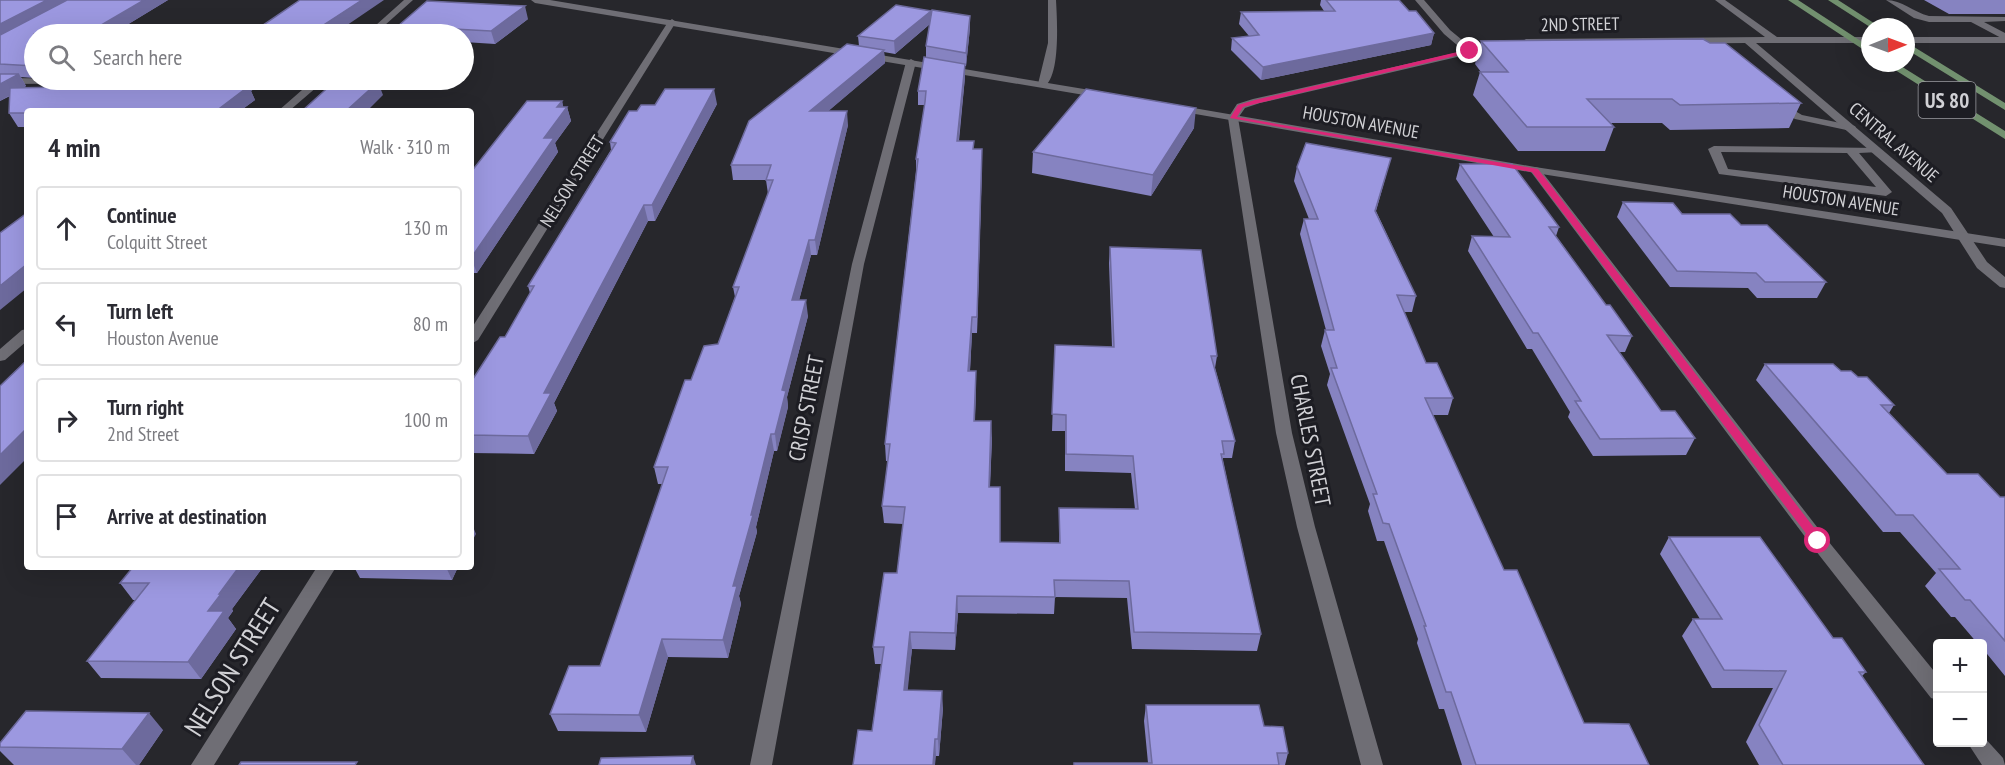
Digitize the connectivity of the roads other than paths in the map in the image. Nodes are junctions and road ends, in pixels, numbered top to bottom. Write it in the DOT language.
graph roads {
  1 [pos="409,0"];
  2 [pos="535,0"];
  3 [pos="1052,0"];
  4 [pos="1419,0"];
  5 [pos="1719,0"];
  6 [pos="1792,0"];
  7 [pos="1832,0"];
  8 [pos="1890,0"];
  9 [pos="549,1"];
  10 [pos="1861,18"];
  11 [pos="1971,19"];
  12 [pos="2002,19"];
  13 [pos="672,22"];
  14 [pos="381,24"];
  15 [pos="1694,39"];
  16 [pos="2005,39"];
  17 [pos="1747,40"];
  18 [pos="1775,40"];
  19 [pos="1852,40"];
  20 [pos="1861,40"];
  21 [pos="1915,40"];
  22 [pos="1516,43"];
  23 [pos="1505,45"];
  24 [pos="1861,46"];
  25 [pos="1470,51"];
  26 [pos="1915,51"];
  27 [pos="1710,52"];
  28 [pos="911,62"];
  29 [pos="1903,72"];
  30 [pos="0,81"];
  31 [pos="24,81"];
  32 [pos="1043,84"];
  33 [pos="308,90"];
  34 [pos="1110,96"];
  35 [pos="1768,97"];
  36 [pos="1166,106"];
  37 [pos="2005,107"];
  38 [pos="287,108"];
  39 [pos="1233,118"];
  40 [pos="1851,128"];
  41 [pos="2005,136"];
  42 [pos="1850,150"];
  43 [pos="1875,150"];
  44 [pos="1535,170"];
  45 [pos="1964,237"];
  46 [pos="2005,243"];
  47 [pos="2005,284"];
  48 [pos="24,335"];
  49 [pos="474,335"];
  50 [pos="3,352"];
  51 [pos="325,570"];
  52 [pos="1933,686"];
  53 [pos="1981,747"];
  54 [pos="202,765"];
  55 [pos="761,765"];
  56 [pos="1372,765"];
  57 [pos="1995,765"];
  1 -- 14 [label="street"];
  2 -- 9 [label="street"];
  3 -- 32 [label="street"];
  4 -- 25 [label="street"];
  5 -- 18 [label="street"];
  6 -- 19 [label="main road"];
  7 -- 10 [label="main road"];
  8 -- 11 [label="street"];
  9 -- 13 [label="street"];
  11 -- 12 [label="street"];
  11 -- 16 [label="street"];
  13 -- 28 [label="street"];
  13 -- 49 [label="street, NELSON STREET"];
  15 -- 17 [label="street, 2ND STREET"];
  15 -- 22 [label="street, 2ND STREET"];
  15 -- 27 [label="street"];
  16 -- 21 [label="street"];
  17 -- 18 [label="street, 2ND STREET"];
  17 -- 40 [label="street, CENTRAL AVENUE"];
  18 -- 19 [label="street, 2ND STREET"];
  19 -- 20 [label="street, 2ND STREET"];
  19 -- 24 [label="main road"];
  23 -- 25 [label="street"];
  25 -- 39 [label="street"];
  26 -- 37 [label="main road, US 80"];
  28 -- 32 [label="street"];
  28 -- 55 [label="street, CRISP STREET"];
  29 -- 41 [label="main road, US 80"];
  30 -- 31 [label="street"];
  32 -- 34 [label="street"];
  33 -- 38 [label="street"];
  35 -- 40 [label="street"];
  36 -- 39 [label="street, HOUSTON AVENUE"];
  39 -- 44 [label="street, HOUSTON AVENUE"];
  39 -- 56 [label="street, CHARLES STREET"];
  40 -- 43 [label="street, CENTRAL AVENUE"];
  42 -- 42 [label="street"];
  42 -- 43 [label="street"];
  43 -- 45 [label="street, CENTRAL AVENUE"];
  44 -- 45 [label="street, HOUSTON AVENUE"];
  44 -- 52 [label="street"];
  45 -- 46 [label="street, HOUSTON AVENUE"];
  45 -- 47 [label="street, CENTRAL AVENUE"];
  48 -- 50 [label="street"];
  51 -- 54 [label="street, NELSON STREET"];
  53 -- 57 [label="street"];
}
